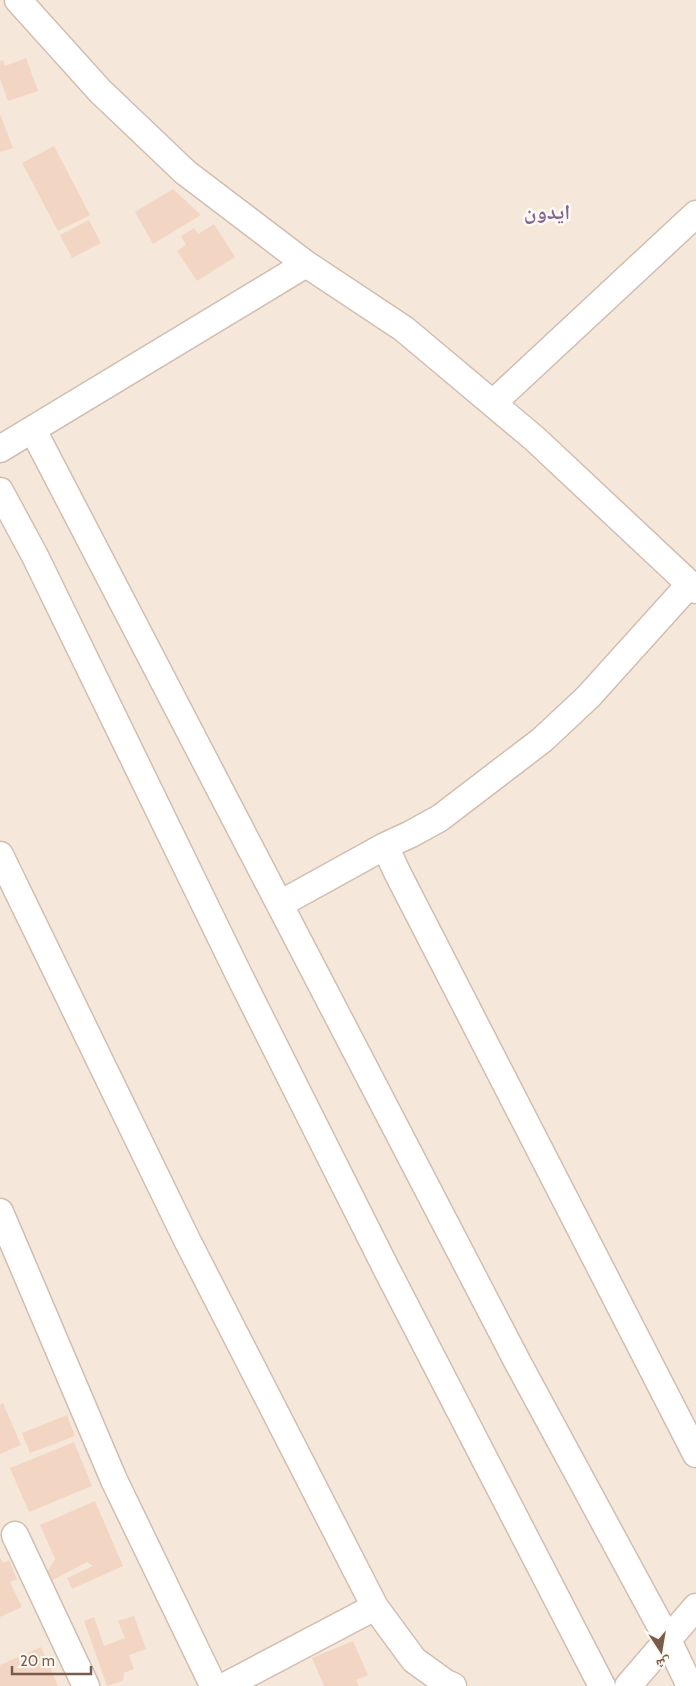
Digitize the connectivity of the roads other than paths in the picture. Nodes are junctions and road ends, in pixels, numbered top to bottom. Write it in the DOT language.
graph roads {
  1 [pos="18,0"];
  2 [pos="696,214"];
  3 [pos="306,264"];
  4 [pos="493,403"];
  5 [pos="33,430"];
  6 [pos="0,449"];
  7 [pos="0,491"];
  8 [pos="693,587"];
  9 [pos="385,846"];
  10 [pos="0,855"];
  11 [pos="280,904"];
  12 [pos="0,1212"];
  13 [pos="696,1454"];
  14 [pos="15,1535"];
  15 [pos="375,1607"];
  16 [pos="696,1607"];
  17 [pos="668,1640"];
  18 [pos="86,1686"];
  19 [pos="215,1686"];
  20 [pos="225,1686"];
  21 [pos="453,1686"];
  22 [pos="602,1686"];
  23 [pos="628,1686"];
  24 [pos="690,1686"];
  1 -- 3 [label="street"];
  2 -- 4 [label="street"];
  3 -- 4 [label="street"];
  3 -- 5 [label="street"];
  4 -- 8 [label="street"];
  5 -- 6 [label="street"];
  5 -- 11 [label="street"];
  7 -- 22 [label="street"];
  8 -- 9 [label="street"];
  9 -- 11 [label="street"];
  9 -- 13 [label="street"];
  10 -- 15 [label="street"];
  11 -- 17 [label="street"];
  12 -- 19 [label="street"];
  14 -- 18 [label="street"];
  15 -- 20 [label="street"];
  15 -- 21 [label="street"];
  16 -- 17 [label="street"];
  17 -- 23 [label="street"];
  17 -- 24 [label="street"];
}
